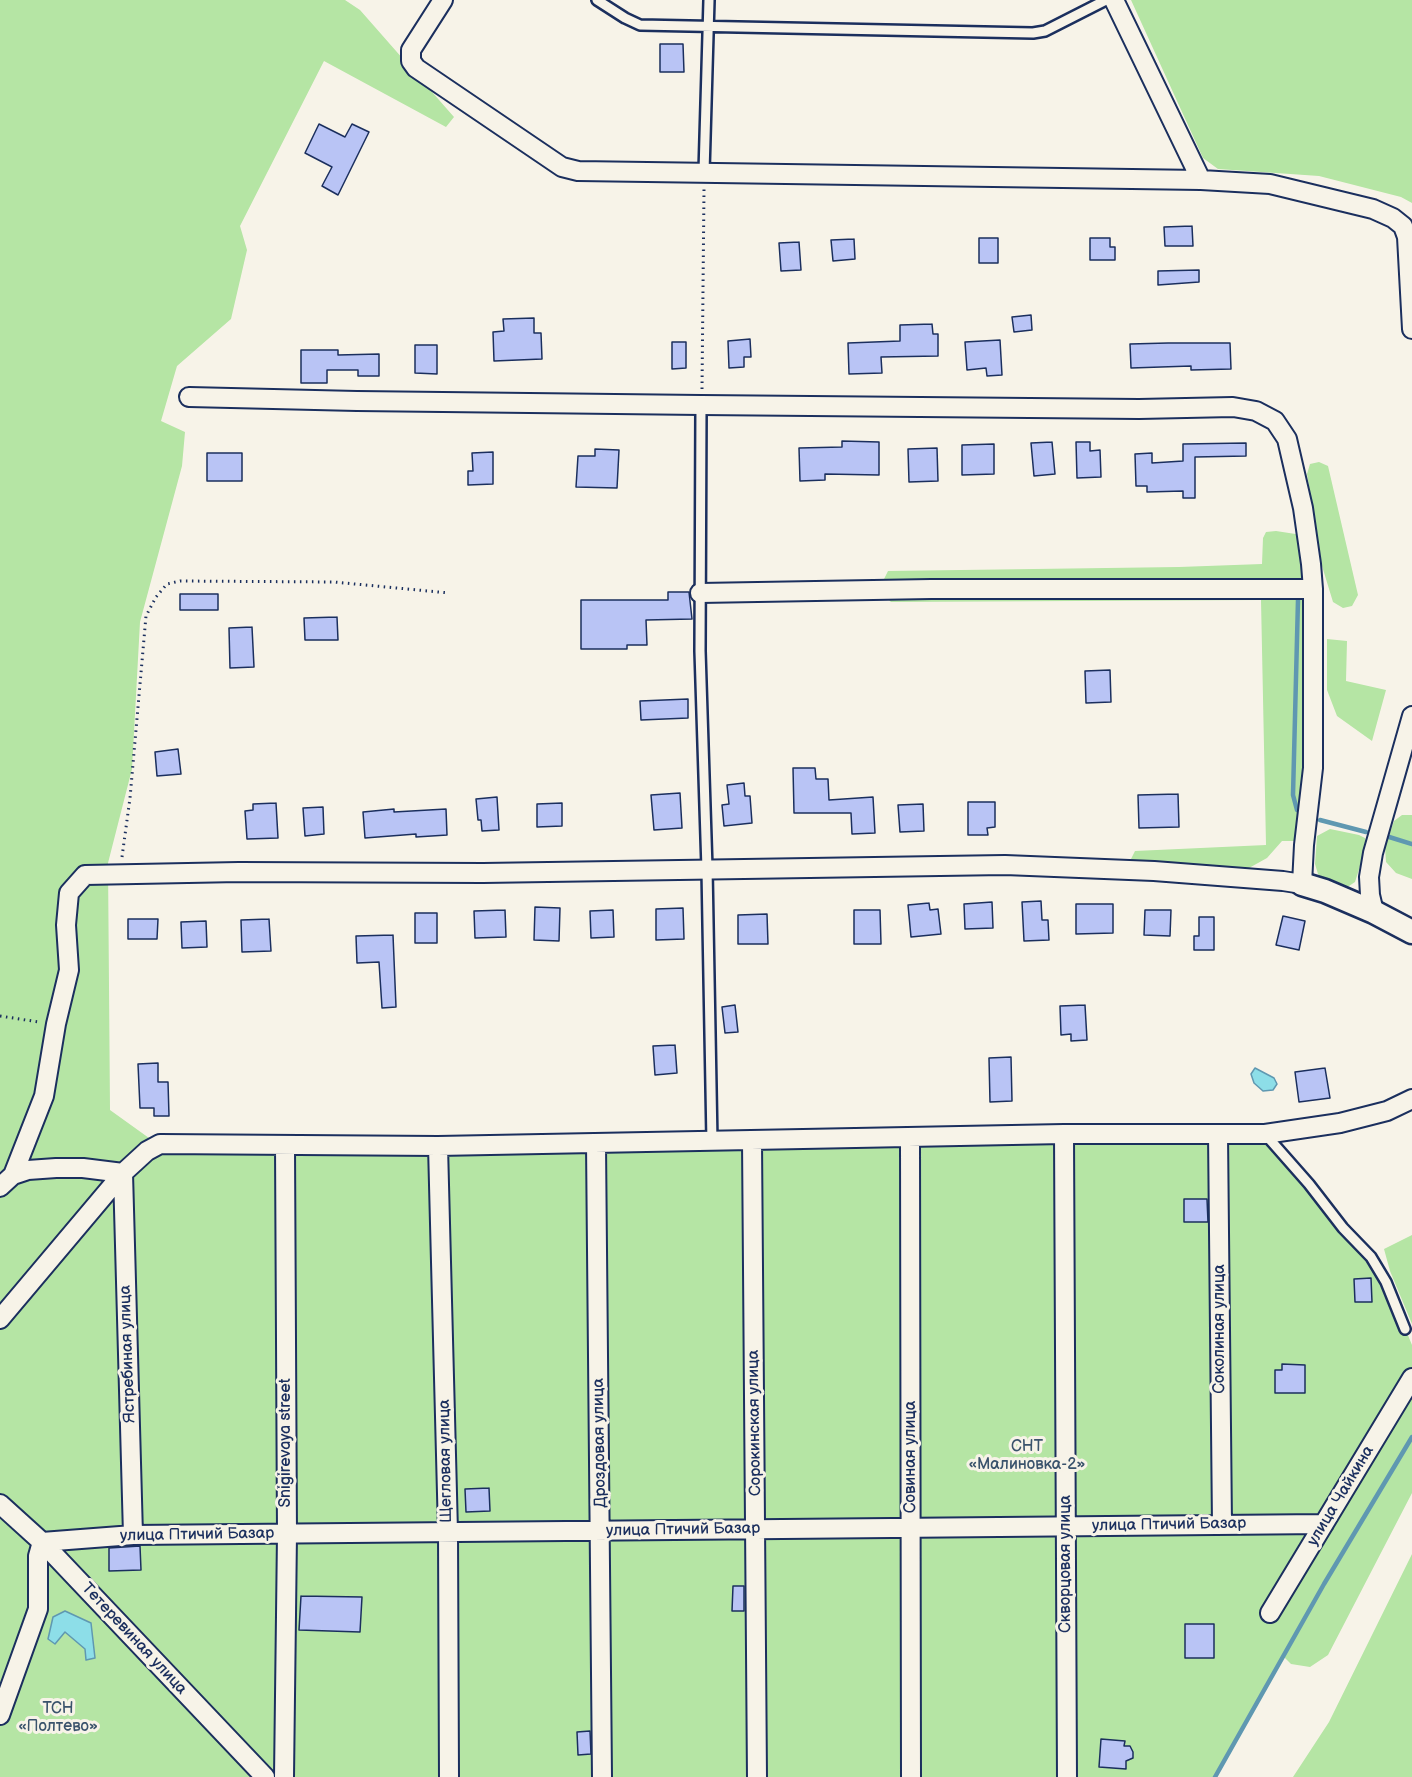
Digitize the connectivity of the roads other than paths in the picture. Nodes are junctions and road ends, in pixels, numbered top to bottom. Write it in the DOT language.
graph roads {
  1 [pos="443,0"];
  2 [pos="597,0"];
  3 [pos="709,0"];
  4 [pos="1106,0"];
  5 [pos="1114,0"];
  6 [pos="708,27"];
  7 [pos="704,172"];
  8 [pos="1201,180"];
  9 [pos="1412,328"];
  10 [pos="189,397"];
  11 [pos="701,405"];
  12 [pos="1313,589"];
  13 [pos="700,593"];
  14 [pos="1412,717"];
  15 [pos="707,869"];
  16 [pos="1302,884"];
  17 [pos="1374,912"];
  18 [pos="1412,932"];
  19 [pos="1412,1099"];
  20 [pos="1064,1134"];
  21 [pos="1218,1134"];
  22 [pos="1265,1134"];
  23 [pos="910,1138"];
  24 [pos="752,1141"];
  25 [pos="712,1142"];
  26 [pos="596,1144"];
  27 [pos="285,1146"];
  28 [pos="438,1146"];
  29 [pos="123,1173"];
  30 [pos="6,1181"];
  31 [pos="0,1318"];
  32 [pos="1406,1329"];
  33 [pos="1412,1378"];
  34 [pos="0,1504"];
  35 [pos="1324,1524"];
  36 [pos="1222,1525"];
  37 [pos="1066,1526"];
  38 [pos="911,1528"];
  39 [pos="756,1529"];
  40 [pos="601,1531"];
  41 [pos="448,1532"];
  42 [pos="287,1534"];
  43 [pos="133,1535"];
  44 [pos="42,1542"];
  45 [pos="1270,1613"];
  46 [pos="0,1715"];
  47 [pos="265,1777"];
  48 [pos="284,1777"];
  49 [pos="449,1777"];
  50 [pos="602,1777"];
  51 [pos="757,1777"];
  52 [pos="911,1777"];
  53 [pos="1067,1777"];
  1 -- 7 [label="street"];
  2 -- 6 [label="lane"];
  3 -- 6 [label="lane"];
  4 -- 6 [label="lane"];
  5 -- 8 [label="street"];
  6 -- 7 [label="lane"];
  7 -- 8 [label="street"];
  8 -- 9 [label="street"];
  10 -- 11 [label="street"];
  11 -- 12 [label="street"];
  11 -- 13 [label="lane"];
  12 -- 13 [label="street"];
  12 -- 16 [label="street"];
  13 -- 15 [label="lane"];
  14 -- 17 [label="street"];
  15 -- 16 [label="street"];
  15 -- 25 [label="lane"];
  15 -- 30 [label="street"];
  16 -- 17 [label="street"];
  17 -- 18 [label="street"];
  19 -- 22 [label="street"];
  20 -- 21 [label="street"];
  20 -- 23 [label="street"];
  20 -- 37 [label="street, Скворцовая улица"];
  21 -- 22 [label="street"];
  21 -- 36 [label="street, Соколиная улица"];
  22 -- 32 [label="lane"];
  23 -- 24 [label="street"];
  23 -- 38 [label="street, Совиная улица"];
  24 -- 25 [label="street"];
  24 -- 39 [label="street, Сорокинская улица"];
  25 -- 26 [label="street"];
  26 -- 28 [label="street"];
  26 -- 40 [label="street, Дроздовая улица"];
  27 -- 28 [label="street"];
  27 -- 29 [label="street"];
  27 -- 42 [label="street, Snigirevaya street"];
  28 -- 41 [label="street, Щегловая улица"];
  29 -- 30 [label="street"];
  29 -- 31 [label="street"];
  29 -- 43 [label="street, Ястребиная улица"];
  33 -- 35 [label="street, улица Чайкина"];
  34 -- 44 [label="street, Тетеревиная улица"];
  35 -- 36 [label="street, улица Птичий Базар"];
  35 -- 45 [label="street, улица Чайкина"];
  36 -- 37 [label="street, улица Птичий Базар"];
  37 -- 38 [label="street, улица Птичий Базар"];
  37 -- 53 [label="street, Скворцовая улица"];
  38 -- 39 [label="street, улица Птичий Базар"];
  38 -- 52 [label="street, Совиная улица"];
  39 -- 40 [label="street, улица Птичий Базар"];
  39 -- 51 [label="street, Сорокинская улица"];
  40 -- 41 [label="street, улица Птичий Базар"];
  40 -- 50 [label="street, Дроздовая улица"];
  41 -- 42 [label="street, улица Птичий Базар"];
  41 -- 49 [label="street, Щегловая улица"];
  42 -- 43 [label="street, улица Птичий Базар"];
  42 -- 48 [label="street, Snigirevaya street"];
  43 -- 44 [label="street, улица Птичий Базар"];
  44 -- 46 [label="street"];
  44 -- 47 [label="street, Тетеревиная улица"];
}
